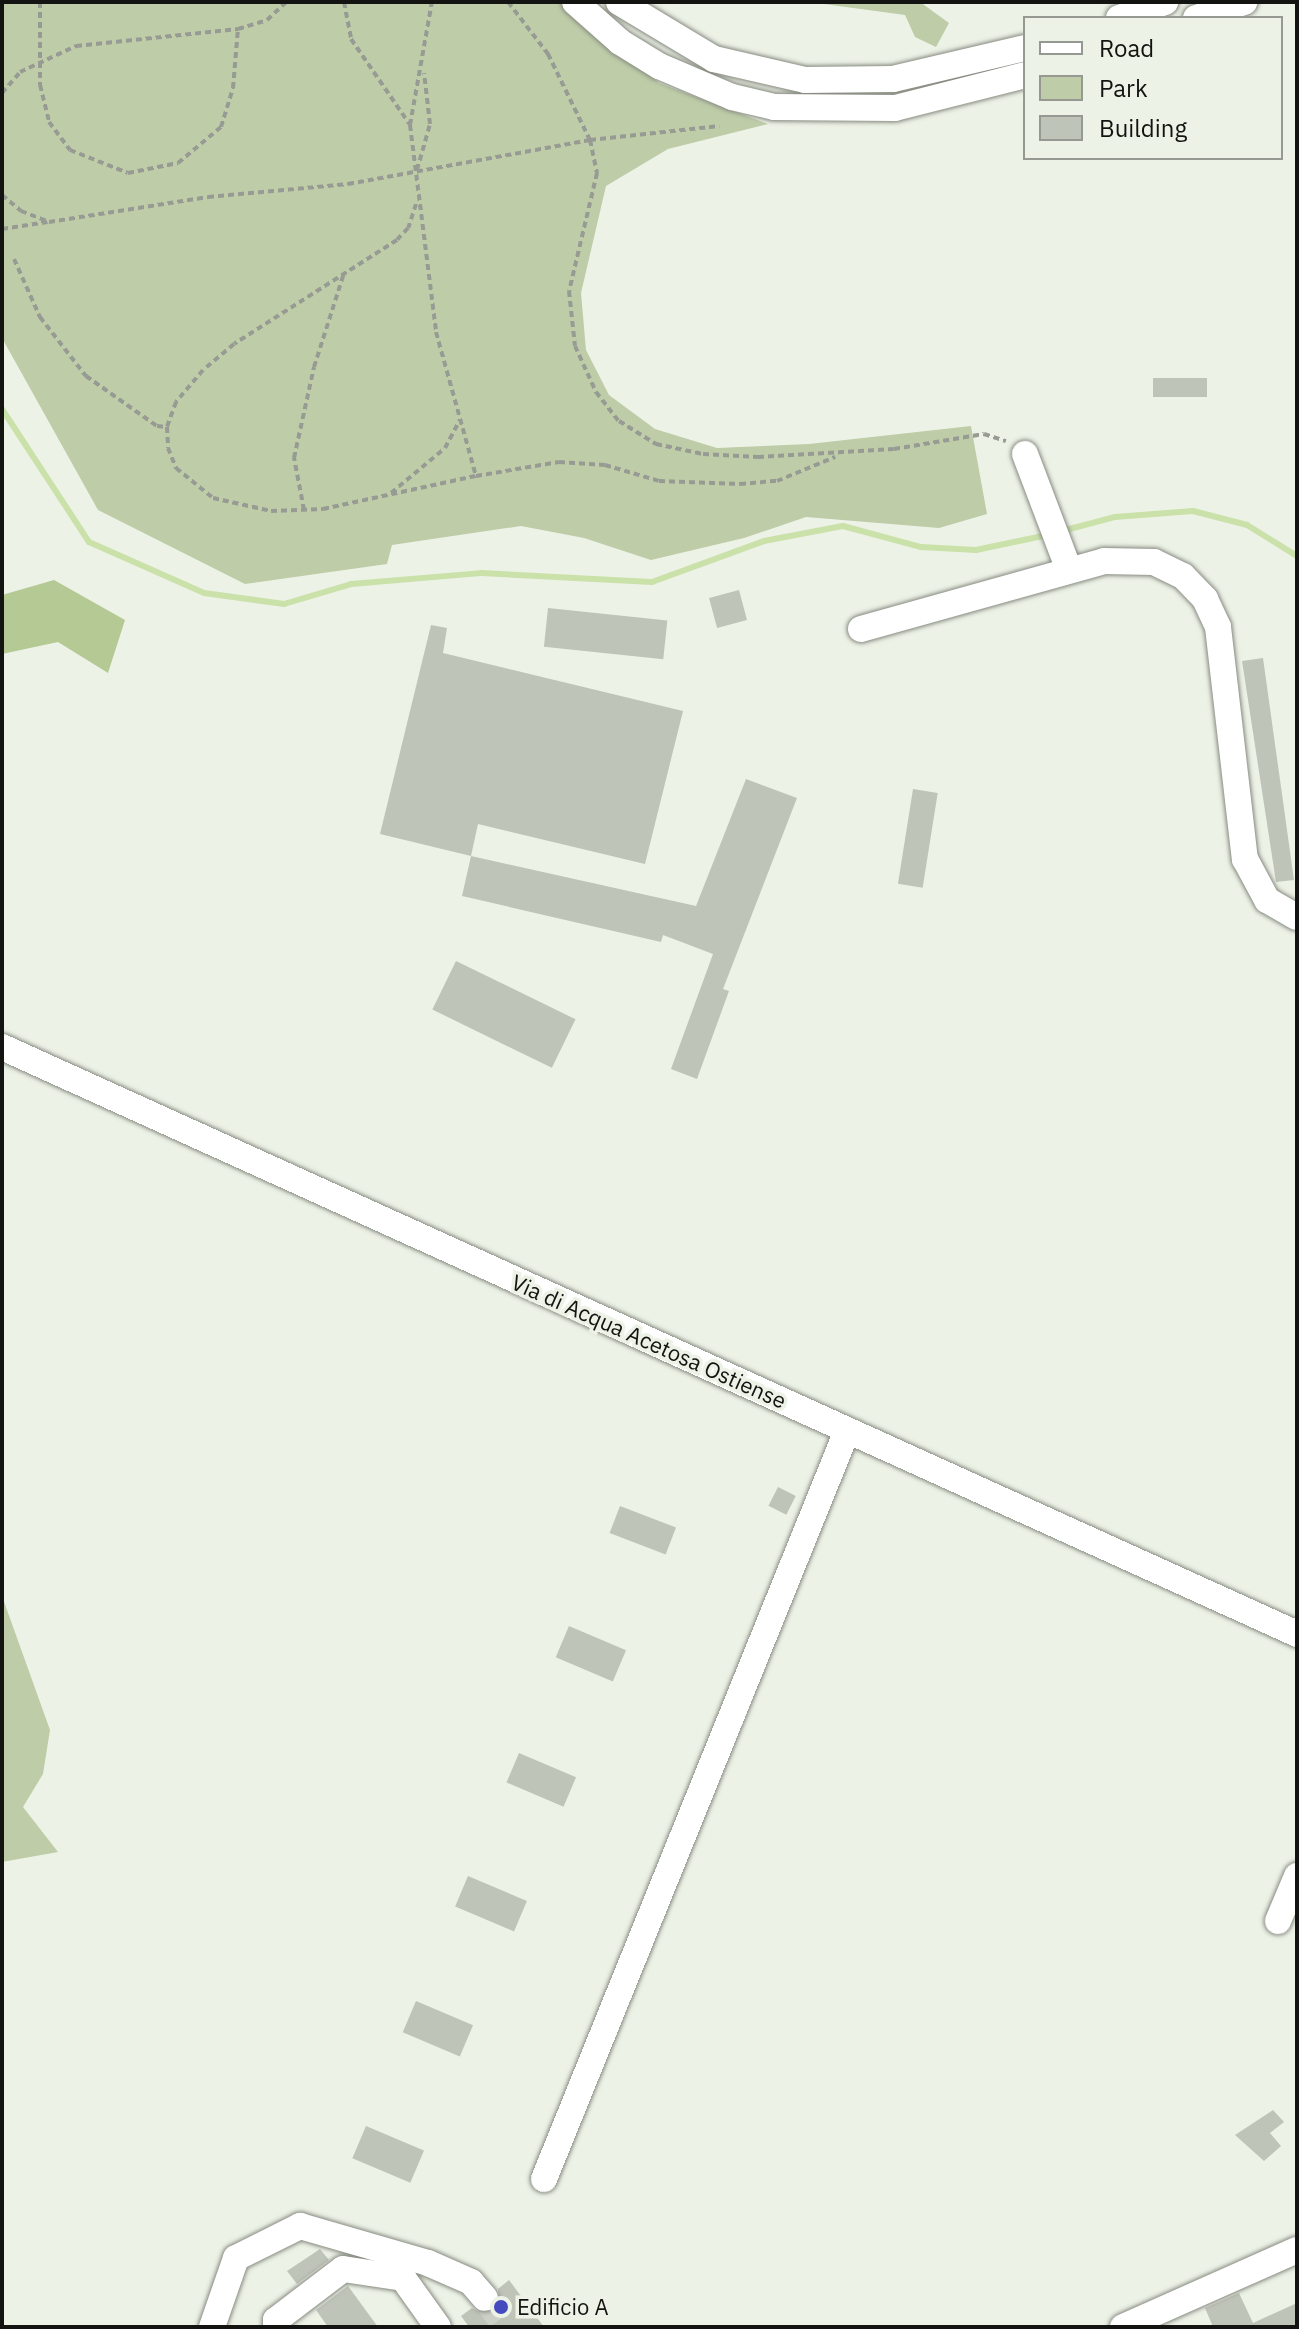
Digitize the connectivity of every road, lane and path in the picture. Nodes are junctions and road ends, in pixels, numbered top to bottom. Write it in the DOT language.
graph roads {
  1 [pos="40,2"];
  2 [pos="286,2"];
  3 [pos="344,2"];
  4 [pos="432,2"];
  5 [pos="508,2"];
  6 [pos="575,2"];
  7 [pos="619,2"];
  8 [pos="1165,2"];
  9 [pos="1244,2"];
  10 [pos="1125,16"];
  11 [pos="1202,16"];
  12 [pos="238,29"];
  13 [pos="1023,48"];
  14 [pos="40,60"];
  15 [pos="424,71"];
  16 [pos="1023,76"];
  17 [pos="2,93"];
  18 [pos="410,125"];
  19 [pos="719,126"];
  20 [pos="590,140"];
  21 [pos="416,172"];
  22 [pos="2,195"];
  23 [pos="417,200"];
  24 [pos="49,222"];
  25 [pos="2,229"];
  26 [pos="14,259"];
  27 [pos="344,274"];
  28 [pos="461,417"];
  29 [pos="167,427"];
  30 [pos="841,454"];
  31 [pos="1025,454"];
  32 [pos="476,476"];
  33 [pos="388,495"];
  34 [pos="304,510"];
  35 [pos="1065,555"];
  36 [pos="861,629"];
  37 [pos="1297,917"];
  38 [pos="2,1047"];
  39 [pos="847,1431"];
  40 [pos="1297,1634"];
  41 [pos="1297,1876"];
  42 [pos="1278,1921"];
  43 [pos="544,2179"];
  44 [pos="1297,2250"];
  45 [pos="485,2298"];
  46 [pos="212,2327"];
  47 [pos="276,2327"];
  48 [pos="438,2327"];
  49 [pos="1123,2327"];
  1 -- 14 [label="path"];
  2 -- 12 [label="path"];
  3 -- 18 [label="path"];
  4 -- 15 [label="path"];
  5 -- 20 [label="path"];
  6 -- 16 [label="street"];
  7 -- 13 [label="street"];
  8 -- 10 [label="street"];
  9 -- 11 [label="street"];
  12 -- 14 [label="path"];
  12 -- 14 [label="path"];
  14 -- 17 [label="path"];
  15 -- 18 [label="path"];
  15 -- 21 [label="path"];
  18 -- 21 [label="path"];
  19 -- 20 [label="path"];
  20 -- 21 [label="path"];
  20 -- 30 [label="path"];
  21 -- 23 [label="path"];
  21 -- 24 [label="path"];
  22 -- 24 [label="path"];
  23 -- 27 [label="path"];
  23 -- 28 [label="path"];
  24 -- 25 [label="path"];
  26 -- 29 [label="path"];
  27 -- 29 [label="path"];
  27 -- 34 [label="path"];
  28 -- 32 [label="path"];
  28 -- 33 [label="path"];
  29 -- 34 [label="path"];
  30 -- 31 [label="path"];
  30 -- 32 [label="path"];
  31 -- 35 [label="street"];
  32 -- 33 [label="path"];
  33 -- 34 [label="path"];
  35 -- 36 [label="street"];
  35 -- 37 [label="street"];
  38 -- 39 [label="street, Via di Acqua Acetosa Ostiense"];
  39 -- 40 [label="street, Via di Acqua Acetosa Ostiense"];
  39 -- 43 [label="street"];
  41 -- 42 [label="street"];
  44 -- 49 [label="street"];
  45 -- 46 [label="street"];
  47 -- 48 [label="street"];
}
